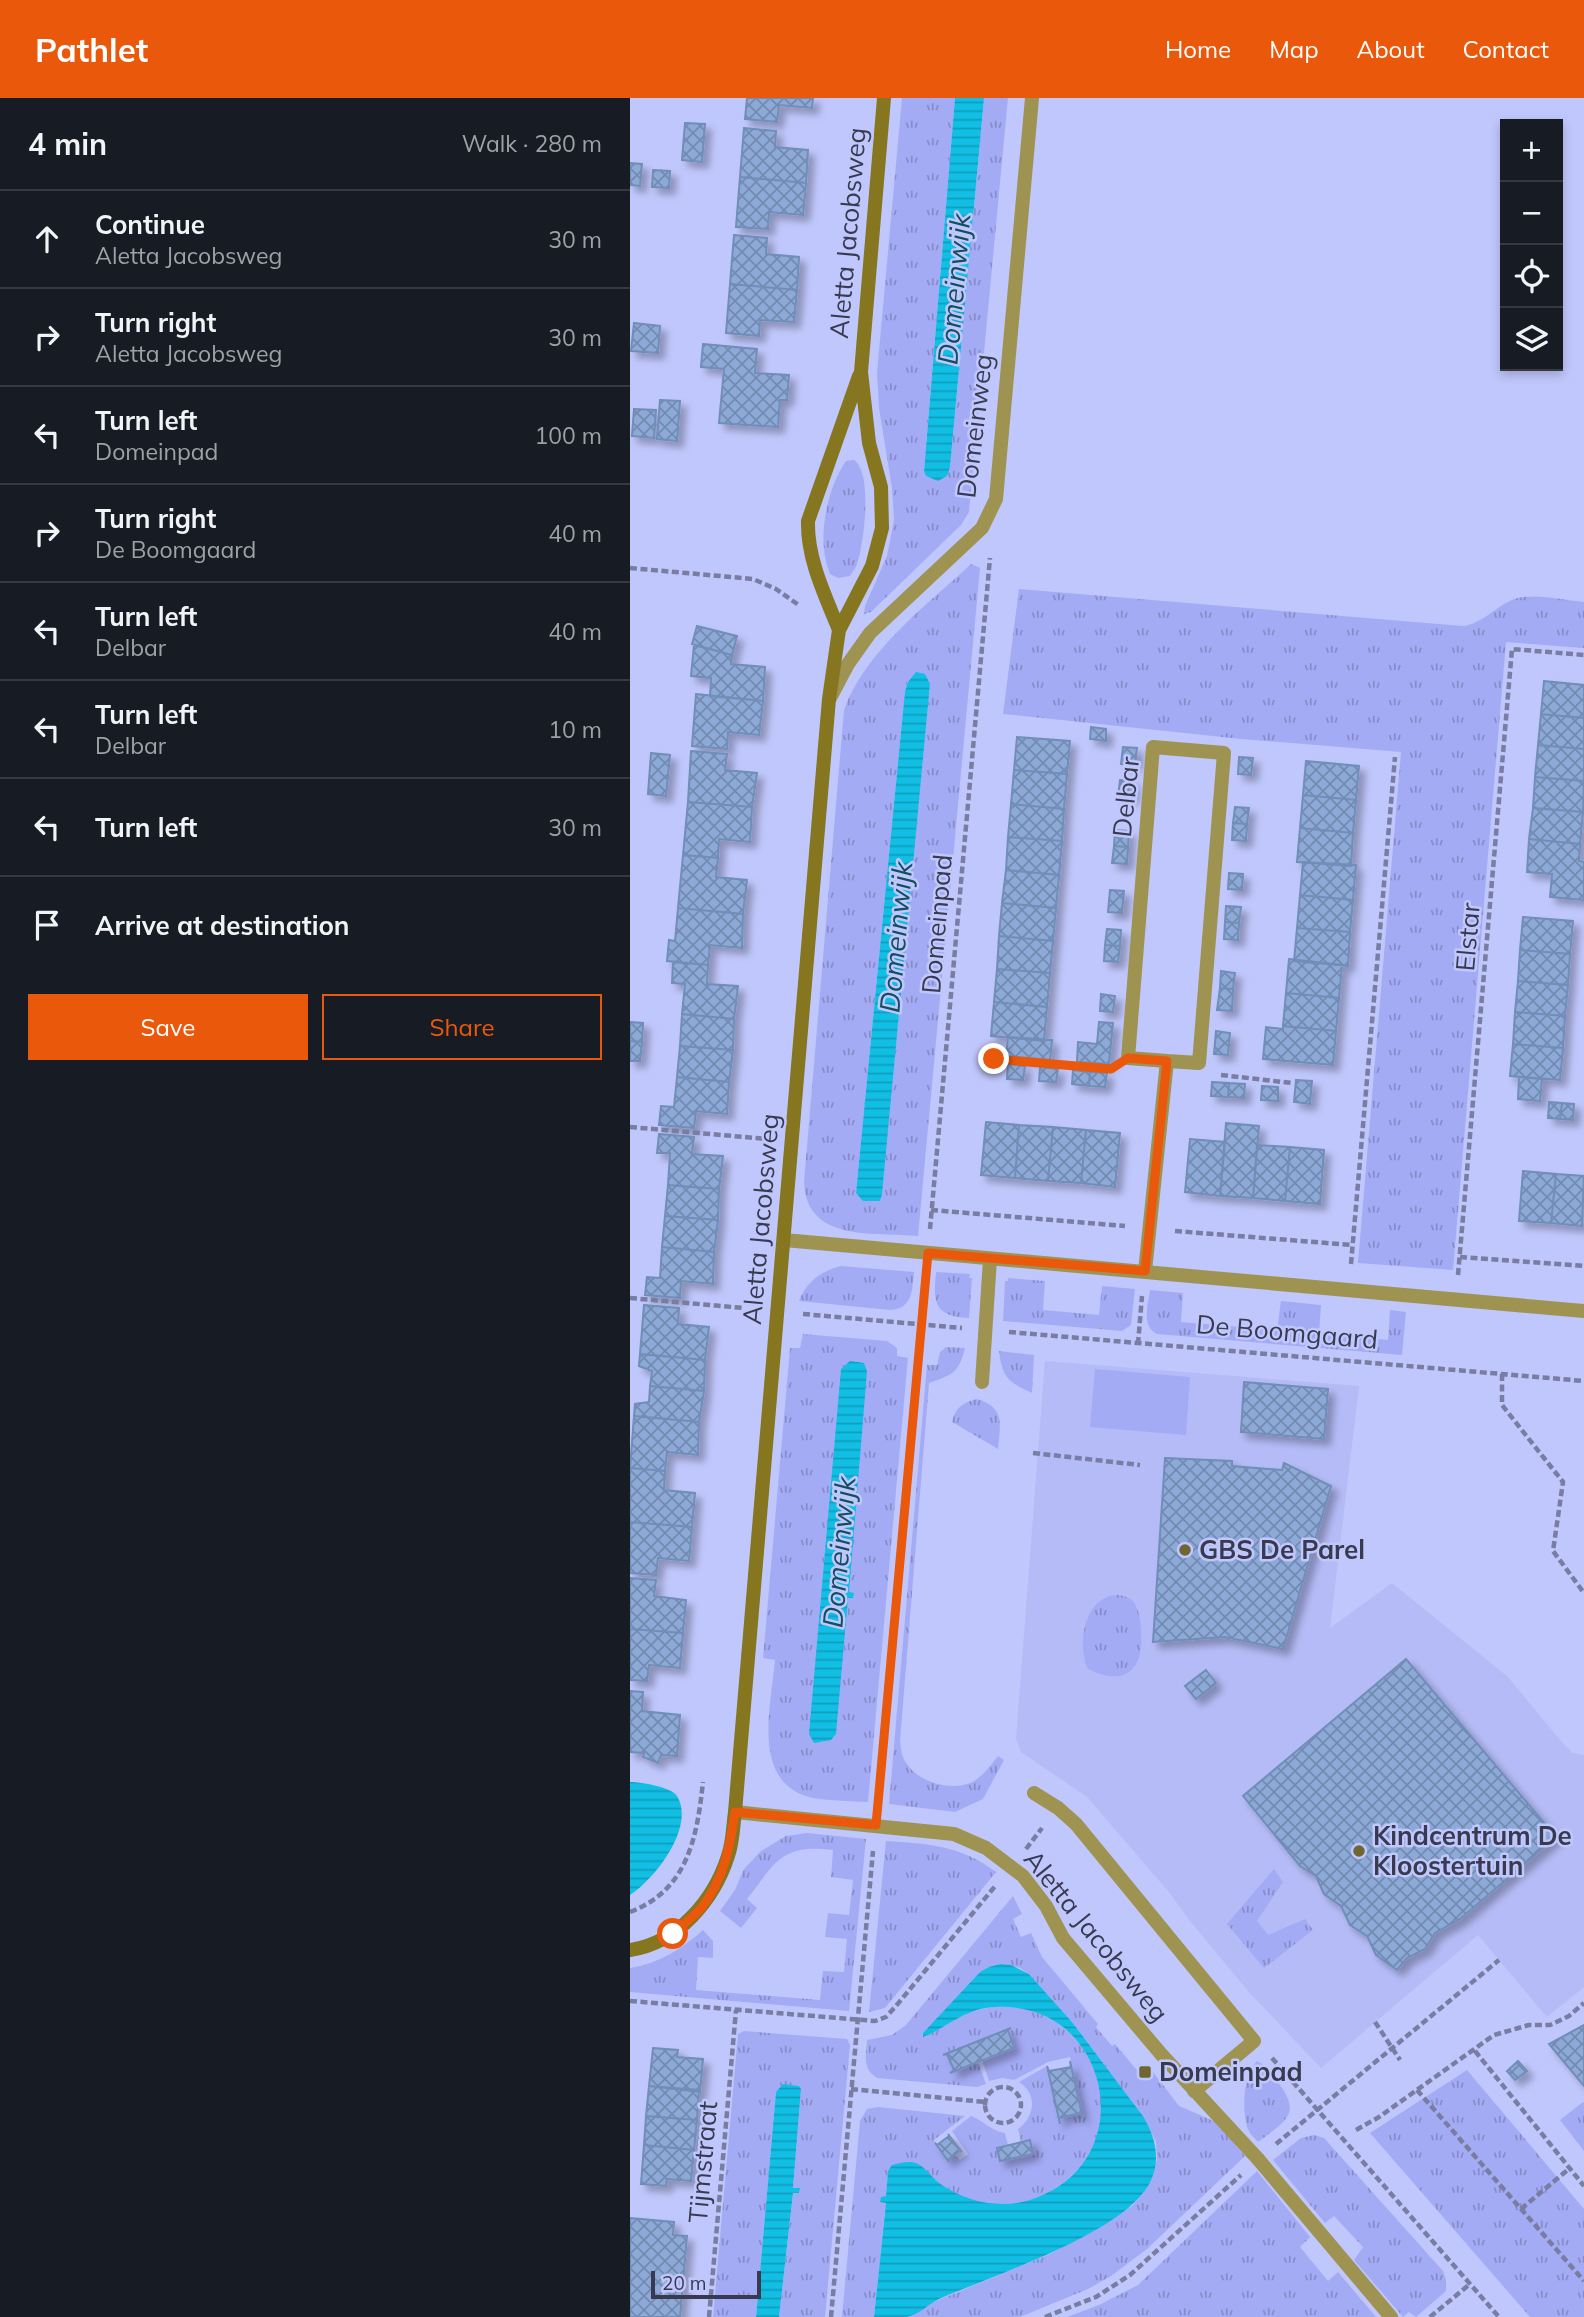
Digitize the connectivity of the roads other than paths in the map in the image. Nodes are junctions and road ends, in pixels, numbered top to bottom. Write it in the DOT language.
graph roads {
  1 [pos="884,98"];
  2 [pos="1032,98"];
  3 [pos="860,372"];
  4 [pos="839,630"];
  5 [pos="829,699"];
  6 [pos="1167,1061"];
  7 [pos="784,1240"];
  8 [pos="990,1259"];
  9 [pos="1145,1271"];
  10 [pos="1584,1311"];
  11 [pos="982,1382"];
  12 [pos="1034,1793"];
  13 [pos="735,1812"];
  14 [pos="630,1950"];
  15 [pos="1194,2091"];
  16 [pos="1391,2317"];
  1 -- 3 [label="street, Aletta Jacobsweg"];
  2 -- 5 [label="street, Domeinweg"];
  3 -- 4 [label="street, Aletta Jacobsweg"];
  3 -- 4 [label="street, Aletta Jacobsweg"];
  4 -- 5 [label="street, Aletta Jacobsweg"];
  5 -- 7 [label="street, Aletta Jacobsweg"];
  6 -- 6 [label="street, Delbar"];
  6 -- 9 [label="street"];
  7 -- 8 [label="street, De Boomgaard"];
  7 -- 13 [label="street, Aletta Jacobsweg"];
  8 -- 9 [label="street, De Boomgaard"];
  8 -- 11 [label="street"];
  9 -- 10 [label="street, De Boomgaard"];
  12 -- 15 [label="street, Aletta Jacobsweg"];
  13 -- 14 [label="street, Aletta Jacobsweg"];
  13 -- 15 [label="street, Aletta Jacobsweg"];
  15 -- 16 [label="street, Aletta Jacobsweg"];
}
